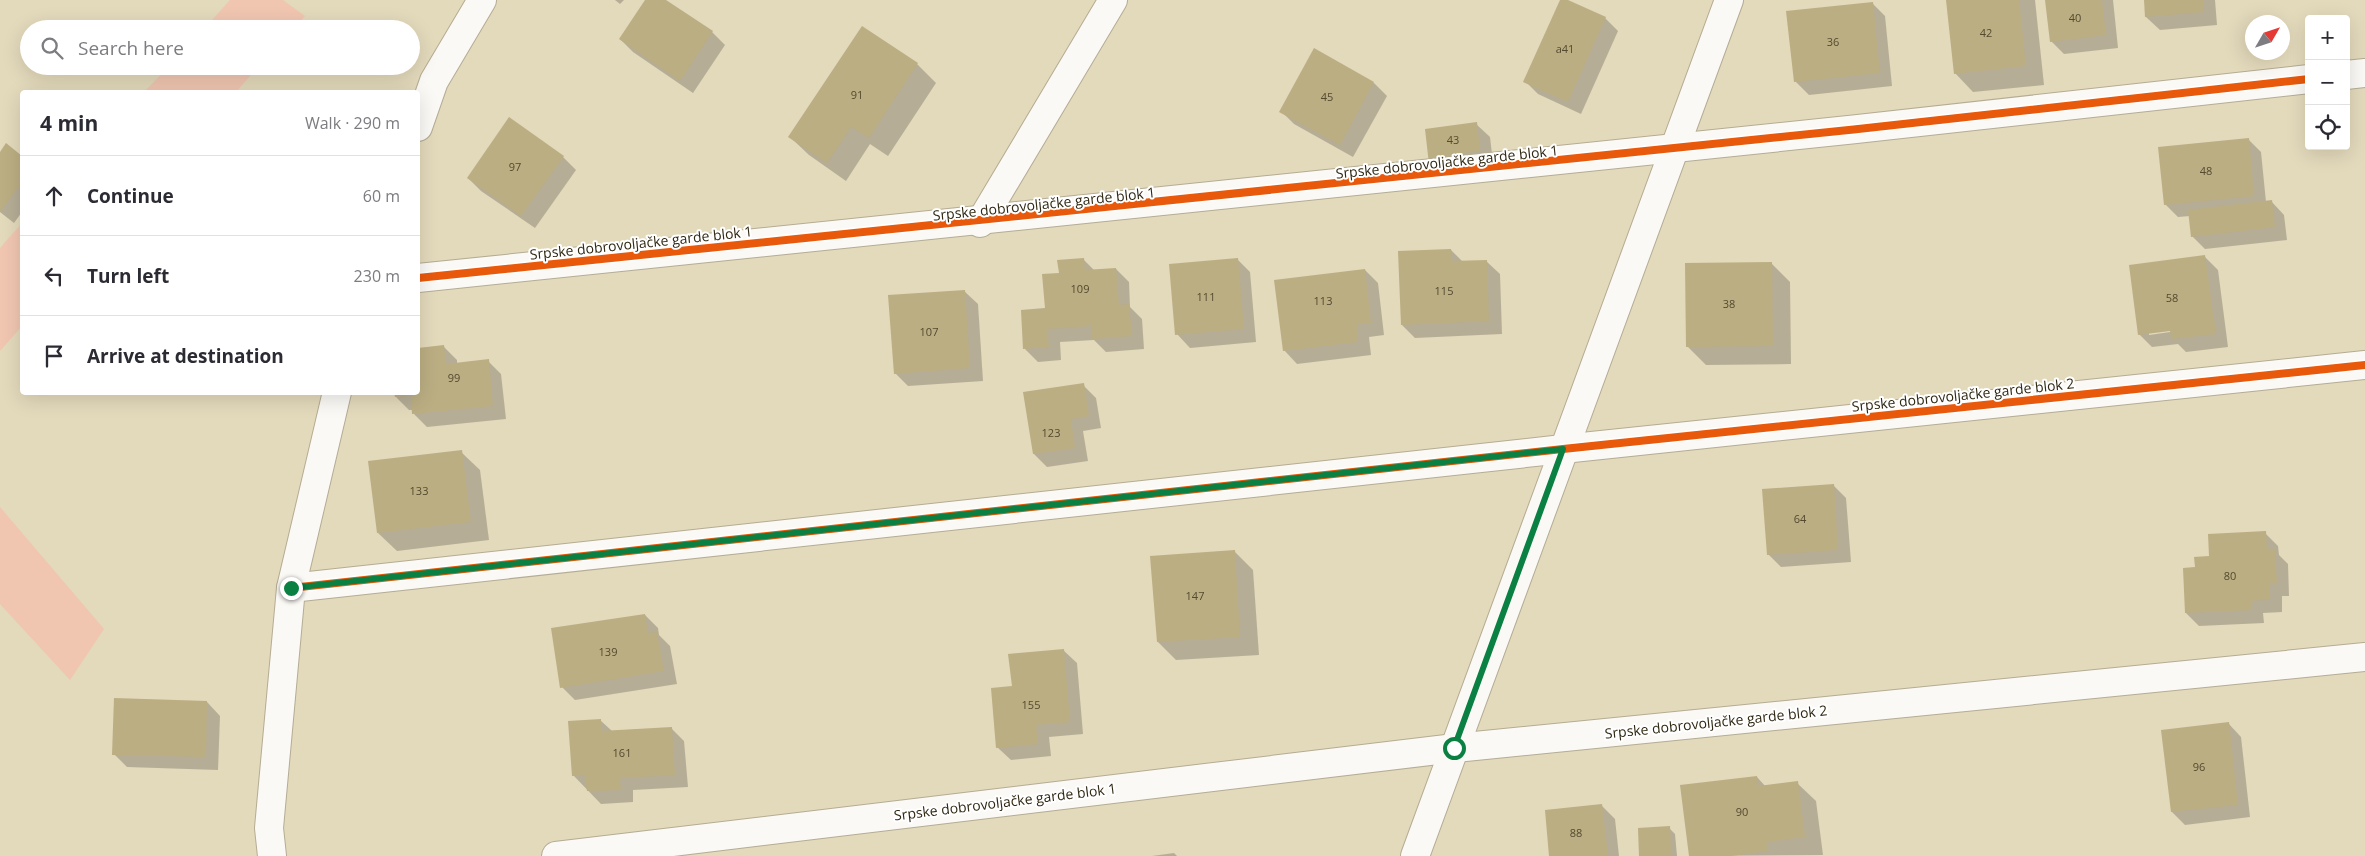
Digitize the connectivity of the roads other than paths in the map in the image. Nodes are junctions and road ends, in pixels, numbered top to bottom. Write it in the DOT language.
graph roads {
  1 [pos="482,0"];
  2 [pos="1113,0"];
  3 [pos="1729,0"];
  4 [pos="2365,73"];
  5 [pos="2350,75"];
  6 [pos="2305,80"];
  7 [pos="420,121"];
  8 [pos="1672,151"];
  9 [pos="980,223"];
  10 [pos="420,278"];
  11 [pos="2365,365"];
  12 [pos="336,395"];
  13 [pos="1563,449"];
  14 [pos="291,588"];
  15 [pos="2365,656"];
  16 [pos="1454,748"];
  17 [pos="272,856"];
  18 [pos="556,856"];
  19 [pos="1415,856"];
  1 -- 7 [label="street"];
  2 -- 9 [label="street, Srpske dobrovoljačke garde blok 1"];
  3 -- 8 [label="street"];
  4 -- 5 [label="street"];
  6 -- 8 [label="street"];
  8 -- 9 [label="street, Srpske dobrovoljačke garde blok 1"];
  8 -- 13 [label="street"];
  9 -- 10 [label="street, Srpske dobrovoljačke garde blok 1"];
  11 -- 13 [label="street, Srpske dobrovoljačke garde blok 2"];
  12 -- 14 [label="street"];
  13 -- 14 [label="street"];
  13 -- 16 [label="street"];
  14 -- 17 [label="street"];
  15 -- 16 [label="street, Srpske dobrovoljačke garde blok 2"];
  16 -- 18 [label="street, Srpske dobrovoljačke garde blok 1"];
  16 -- 19 [label="street"];
}
